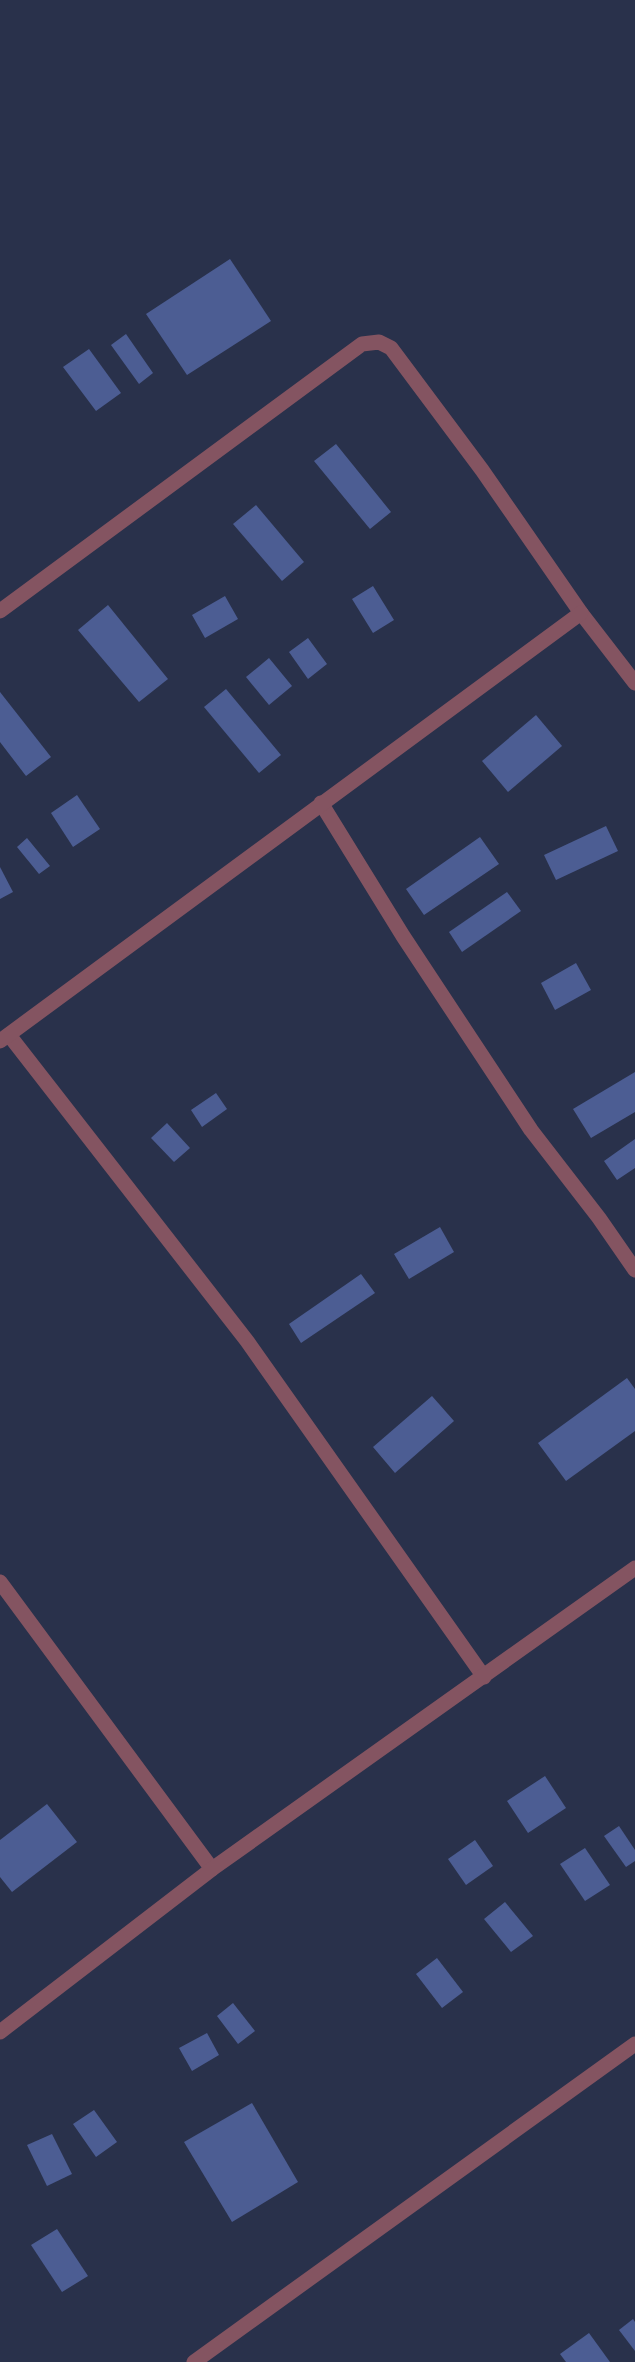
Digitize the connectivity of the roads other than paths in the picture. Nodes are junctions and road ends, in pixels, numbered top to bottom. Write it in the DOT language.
graph roads {
  1 [pos="0,612"];
  2 [pos="581,613"];
  3 [pos="635,683"];
  4 [pos="321,803"];
  5 [pos="4,1038"];
  6 [pos="635,1270"];
  7 [pos="635,1568"];
  8 [pos="0,1582"];
  9 [pos="484,1677"];
  10 [pos="212,1869"];
  11 [pos="0,2032"];
  12 [pos="634,2048"];
  13 [pos="194,2362"];
  1 -- 2 [label="street"];
  2 -- 3 [label="street"];
  2 -- 4 [label="street"];
  4 -- 5 [label="street"];
  4 -- 6 [label="street"];
  5 -- 9 [label="street"];
  7 -- 9 [label="street"];
  8 -- 10 [label="street"];
  9 -- 10 [label="street"];
  10 -- 11 [label="street"];
  12 -- 13 [label="street"];
}
